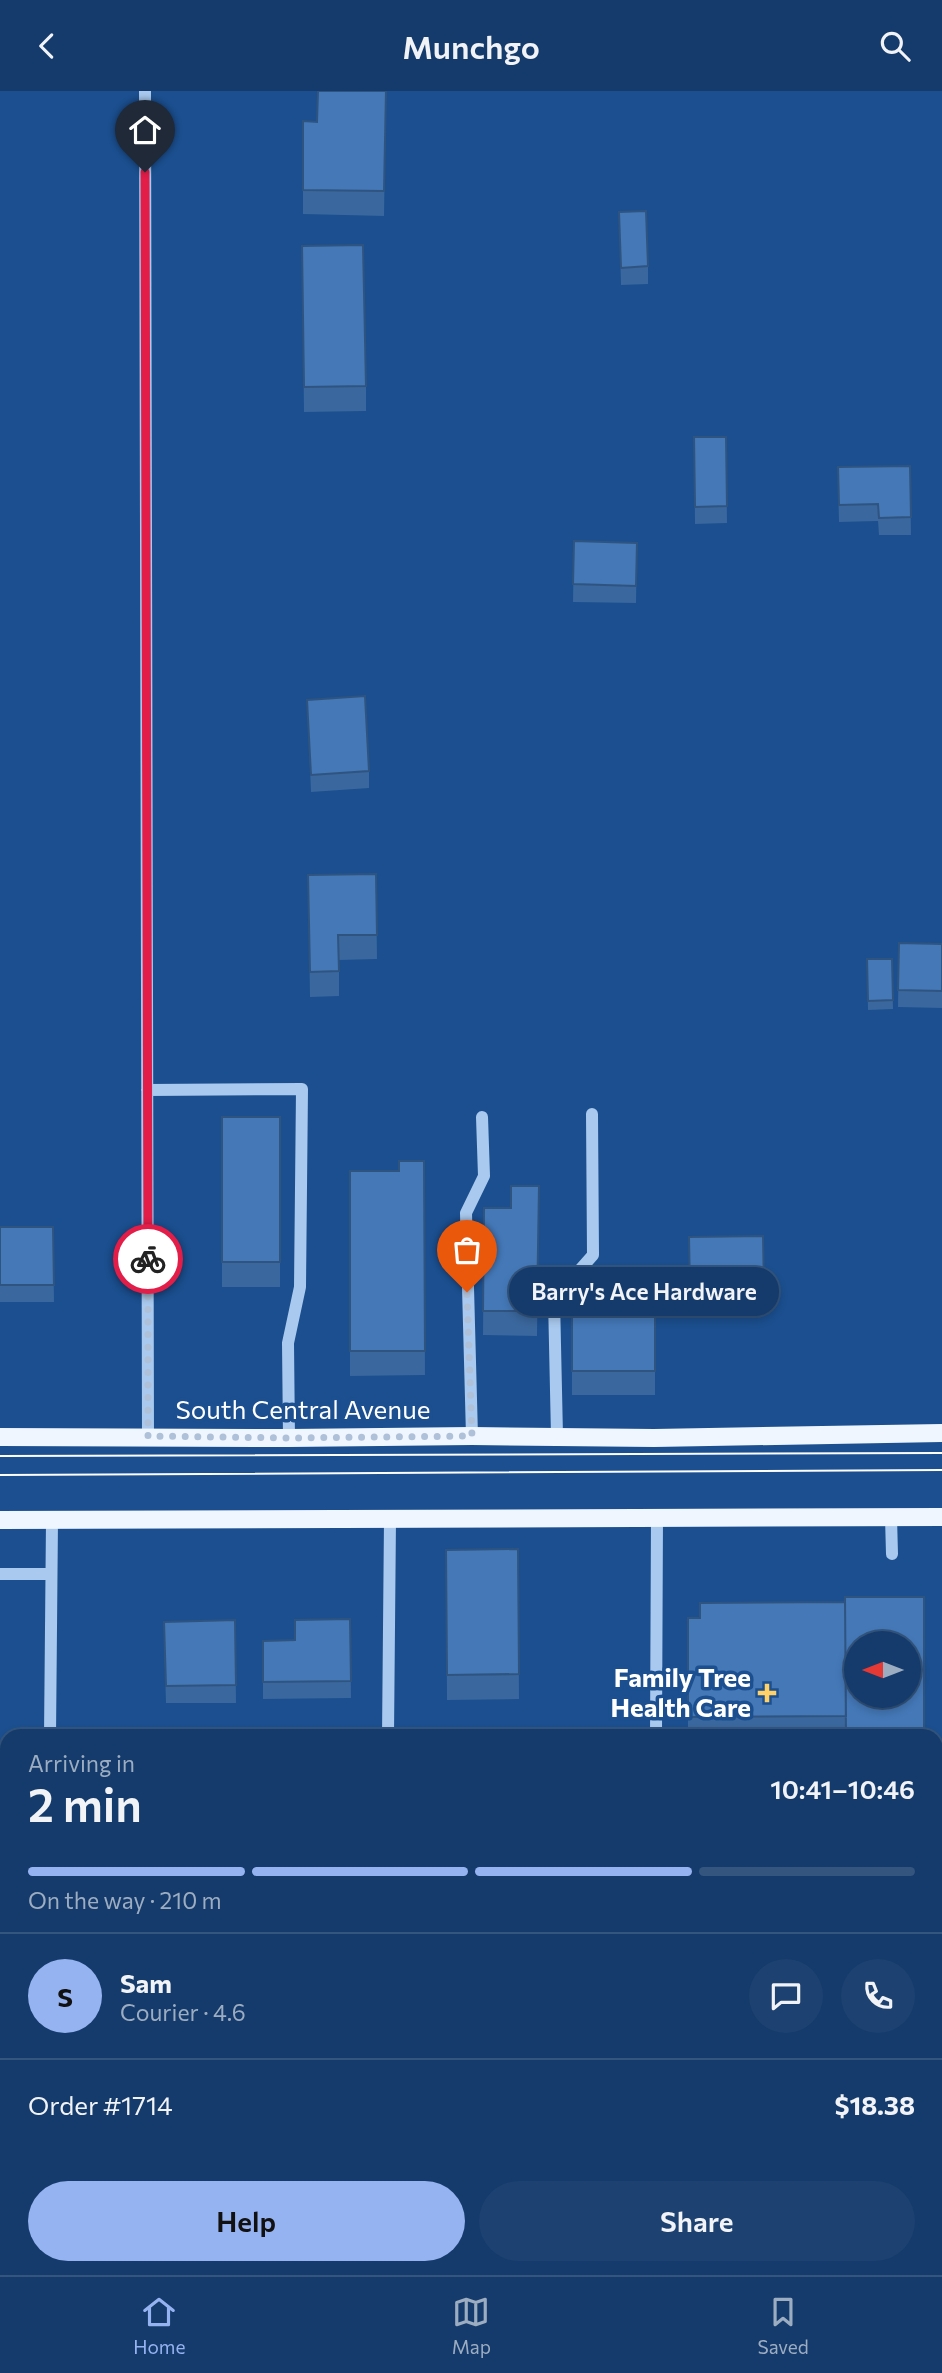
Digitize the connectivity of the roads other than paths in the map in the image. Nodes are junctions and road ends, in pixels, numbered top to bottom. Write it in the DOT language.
graph roads {
  1 [pos="145,91"];
  2 [pos="147,1090"];
  3 [pos="592,1114"];
  4 [pos="482,1117"];
  5 [pos="942,1433"];
  6 [pos="148,1436"];
  7 [pos="472,1436"];
  8 [pos="557,1436"];
  9 [pos="0,1437"];
  10 [pos="289,1438"];
  11 [pos="891,1517"];
  12 [pos="942,1517"];
  13 [pos="657,1518"];
  14 [pos="390,1519"];
  15 [pos="0,1520"];
  16 [pos="52,1520"];
  17 [pos="892,1554"];
  18 [pos="0,1574"];
  19 [pos="51,1574"];
  20 [pos="50,1729"];
  21 [pos="388,1729"];
  22 [pos="656,1729"];
  1 -- 2 [label="street"];
  2 -- 6 [label="street"];
  2 -- 10 [label="street"];
  3 -- 8 [label="street"];
  4 -- 7 [label="street"];
  5 -- 8 [label="main road, South Central Avenue"];
  6 -- 9 [label="main road, South Central Avenue"];
  6 -- 10 [label="main road, South Central Avenue"];
  7 -- 8 [label="main road, South Central Avenue"];
  7 -- 10 [label="main road, South Central Avenue"];
  11 -- 12 [label="main road"];
  11 -- 13 [label="main road"];
  11 -- 17 [label="street"];
  13 -- 14 [label="main road"];
  13 -- 22 [label="street"];
  14 -- 16 [label="main road"];
  14 -- 21 [label="street"];
  15 -- 16 [label="main road"];
  16 -- 19 [label="street"];
  18 -- 19 [label="street"];
  19 -- 20 [label="street"];
}
